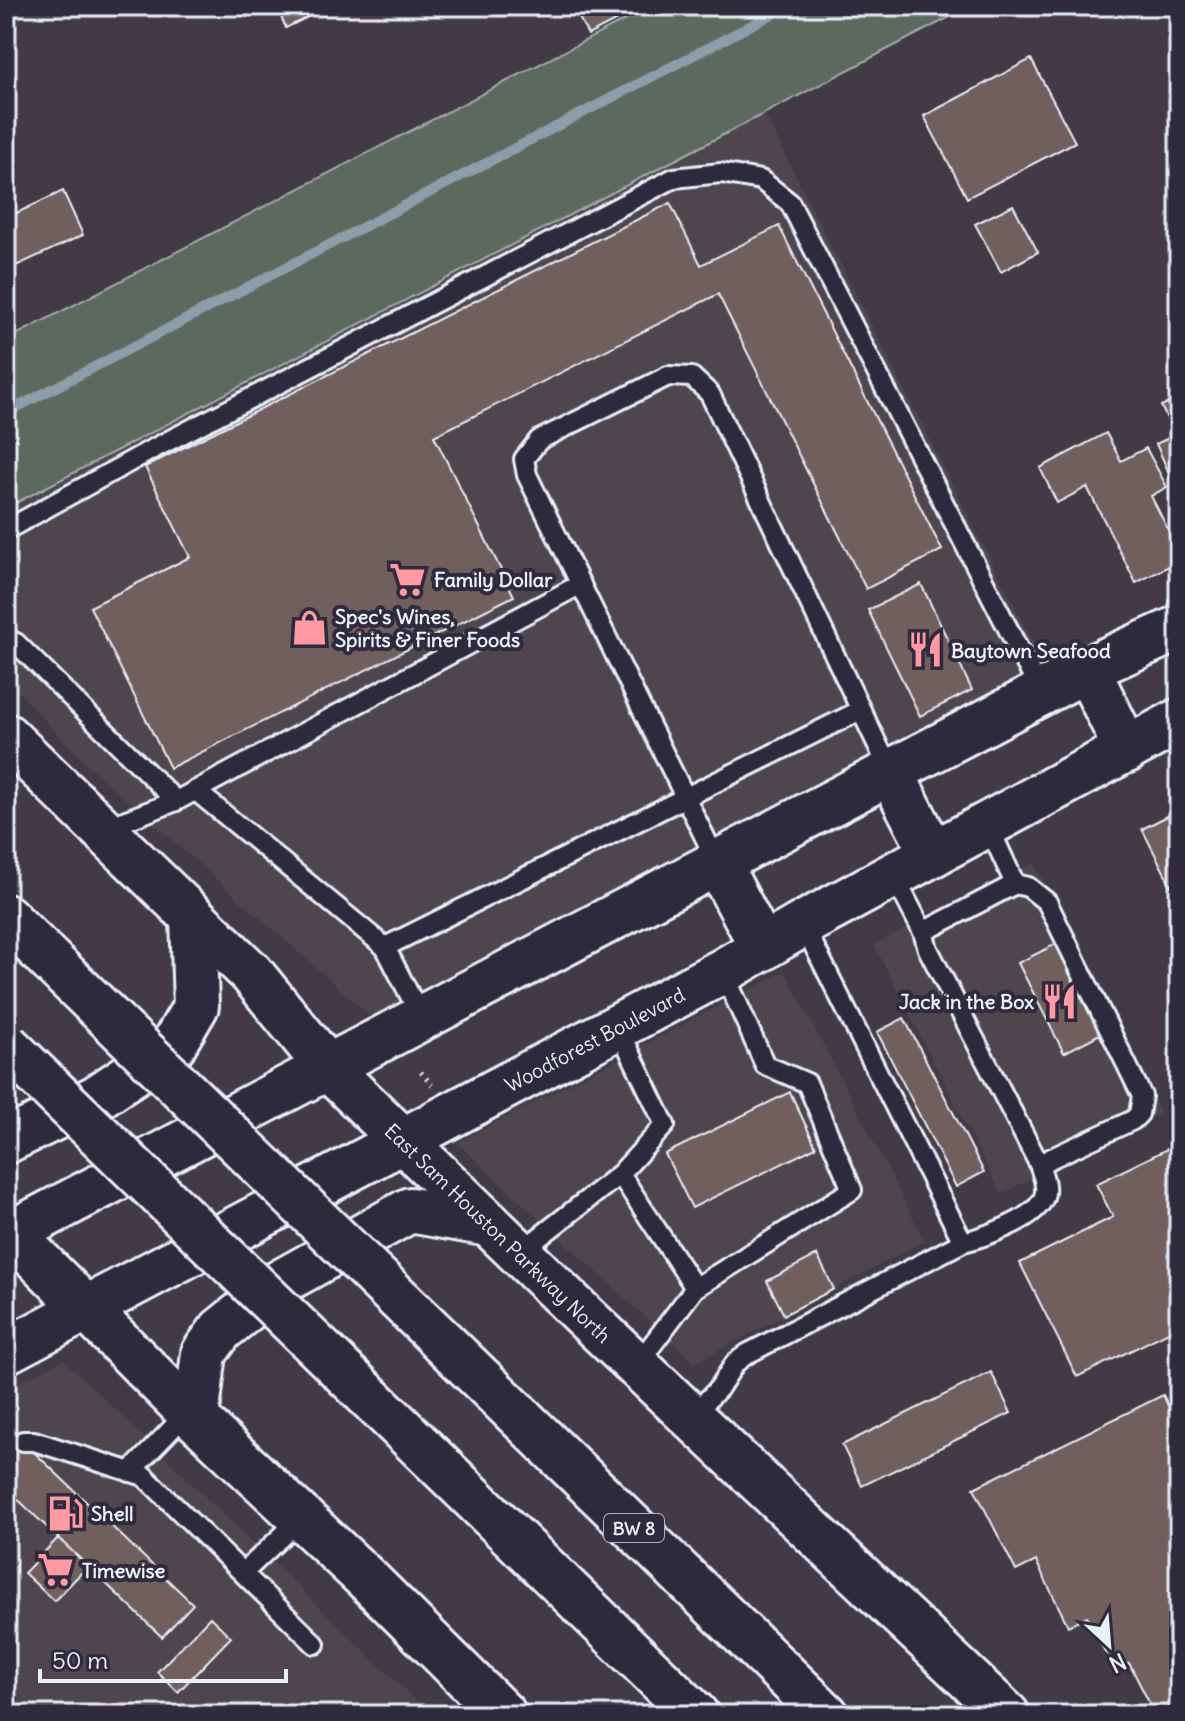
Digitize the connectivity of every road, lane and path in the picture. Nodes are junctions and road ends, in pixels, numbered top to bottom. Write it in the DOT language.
graph roads {
  1 [pos="6,530"];
  2 [pos="581,584"];
  3 [pos="1179,628"];
  4 [pos="6,638"];
  5 [pos="1087,669"];
  6 [pos="1041,693"];
  7 [pos="861,710"];
  8 [pos="1179,721"];
  9 [pos="6,736"];
  10 [pos="1127,750"];
  11 [pos="891,773"];
  12 [pos="196,791"];
  13 [pos="685,796"];
  14 [pos="176,801"];
  15 [pos="988,825"];
  16 [pos="102,829"];
  17 [pos="933,854"];
  18 [pos="718,864"];
  19 [pos="894,875"];
  20 [pos="1015,884"];
  21 [pos="6,917"];
  22 [pos="193,917"];
  23 [pos="803,924"];
  24 [pos="923,932"];
  25 [pos="385,947"];
  26 [pos="763,948"];
  27 [pos="723,971"];
  28 [pos="422,1019"];
  29 [pos="617,1025"];
  30 [pos="6,1045"];
  31 [pos="329,1069"];
  32 [pos="403,1140"];
  33 [pos="6,1141"];
  34 [pos="1039,1164"];
  35 [pos="620,1174"];
  36 [pos="8,1233"];
  37 [pos="504,1238"];
  38 [pos="963,1242"];
  39 [pos="695,1288"];
  40 [pos="86,1308"];
  41 [pos="6,1351"];
  42 [pos="636,1366"];
  43 [pos="192,1415"];
  44 [pos="691,1417"];
  45 [pos="23,1441"];
  46 [pos="130,1472"];
  47 [pos="301,1518"];
  48 [pos="243,1573"];
  49 [pos="315,1644"];
  50 [pos="504,1715"];
  51 [pos="696,1715"];
  52 [pos="826,1715"];
  53 [pos="1007,1715"];
  1 -- 6 [label="lane"];
  2 -- 7 [label="lane"];
  2 -- 12 [label="lane"];
  2 -- 13 [label="lane"];
  3 -- 5 [label="main road"];
  4 -- 14 [label="lane"];
  5 -- 6 [label="main road"];
  5 -- 10 [label="main road"];
  6 -- 11 [label="main road"];
  7 -- 11 [label="lane"];
  7 -- 13 [label="lane"];
  8 -- 10 [label="main road, Woodforest Boulevard"];
  9 -- 16 [label="main road, East Sam Houston Parkway North"];
  10 -- 15 [label="main road, Woodforest Boulevard"];
  11 -- 17 [label="main road"];
  11 -- 18 [label="main road"];
  12 -- 14 [label="lane"];
  12 -- 25 [label="lane"];
  13 -- 18 [label="lane"];
  13 -- 25 [label="lane"];
  14 -- 16 [label="lane"];
  15 -- 17 [label="main road, Woodforest Boulevard"];
  15 -- 20 [label="lane"];
  16 -- 22 [label="main road, East Sam Houston Parkway North"];
  17 -- 19 [label="main road, Woodforest Boulevard"];
  18 -- 26 [label="main road"];
  18 -- 28 [label="main road"];
  19 -- 23 [label="main road, Woodforest Boulevard"];
  19 -- 24 [label="lane"];
  20 -- 24 [label="lane"];
  20 -- 34 [label="lane"];
  21 -- 52 [label="main road, BW 8, bridge"];
  22 -- 31 [label="main road, East Sam Houston Parkway North"];
  22 -- 33 [label="main road"];
  23 -- 26 [label="main road, Woodforest Boulevard"];
  23 -- 38 [label="lane"];
  24 -- 34 [label="lane"];
  25 -- 28 [label="lane"];
  26 -- 27 [label="main road, Woodforest Boulevard"];
  27 -- 29 [label="main road, Woodforest Boulevard"];
  27 -- 39 [label="lane"];
  28 -- 31 [label="main road"];
  29 -- 32 [label="main road, Woodforest Boulevard"];
  29 -- 35 [label="lane"];
  30 -- 51 [label="main road, bridge"];
  31 -- 32 [label="main road, East Sam Houston Parkway North"];
  31 -- 36 [label="main road"];
  32 -- 37 [label="main road, East Sam Houston Parkway North"];
  32 -- 40 [label="main road, Woodforest Boulevard"];
  34 -- 38 [label="lane"];
  35 -- 37 [label="lane"];
  35 -- 39 [label="lane"];
  36 -- 40 [label="main road"];
  37 -- 42 [label="main road, East Sam Houston Parkway North"];
  37 -- 43 [label="main road"];
  38 -- 44 [label="lane"];
  39 -- 42 [label="lane"];
  40 -- 41 [label="main road, Woodforest Boulevard"];
  40 -- 43 [label="main road"];
  42 -- 44 [label="main road, East Sam Houston Parkway North"];
  43 -- 46 [label="lane"];
  43 -- 47 [label="main road"];
  44 -- 53 [label="main road, East Sam Houston Parkway North"];
  45 -- 46 [label="lane"];
  46 -- 48 [label="lane"];
  47 -- 48 [label="lane"];
  47 -- 50 [label="main road"];
  48 -- 49 [label="lane"];
}
